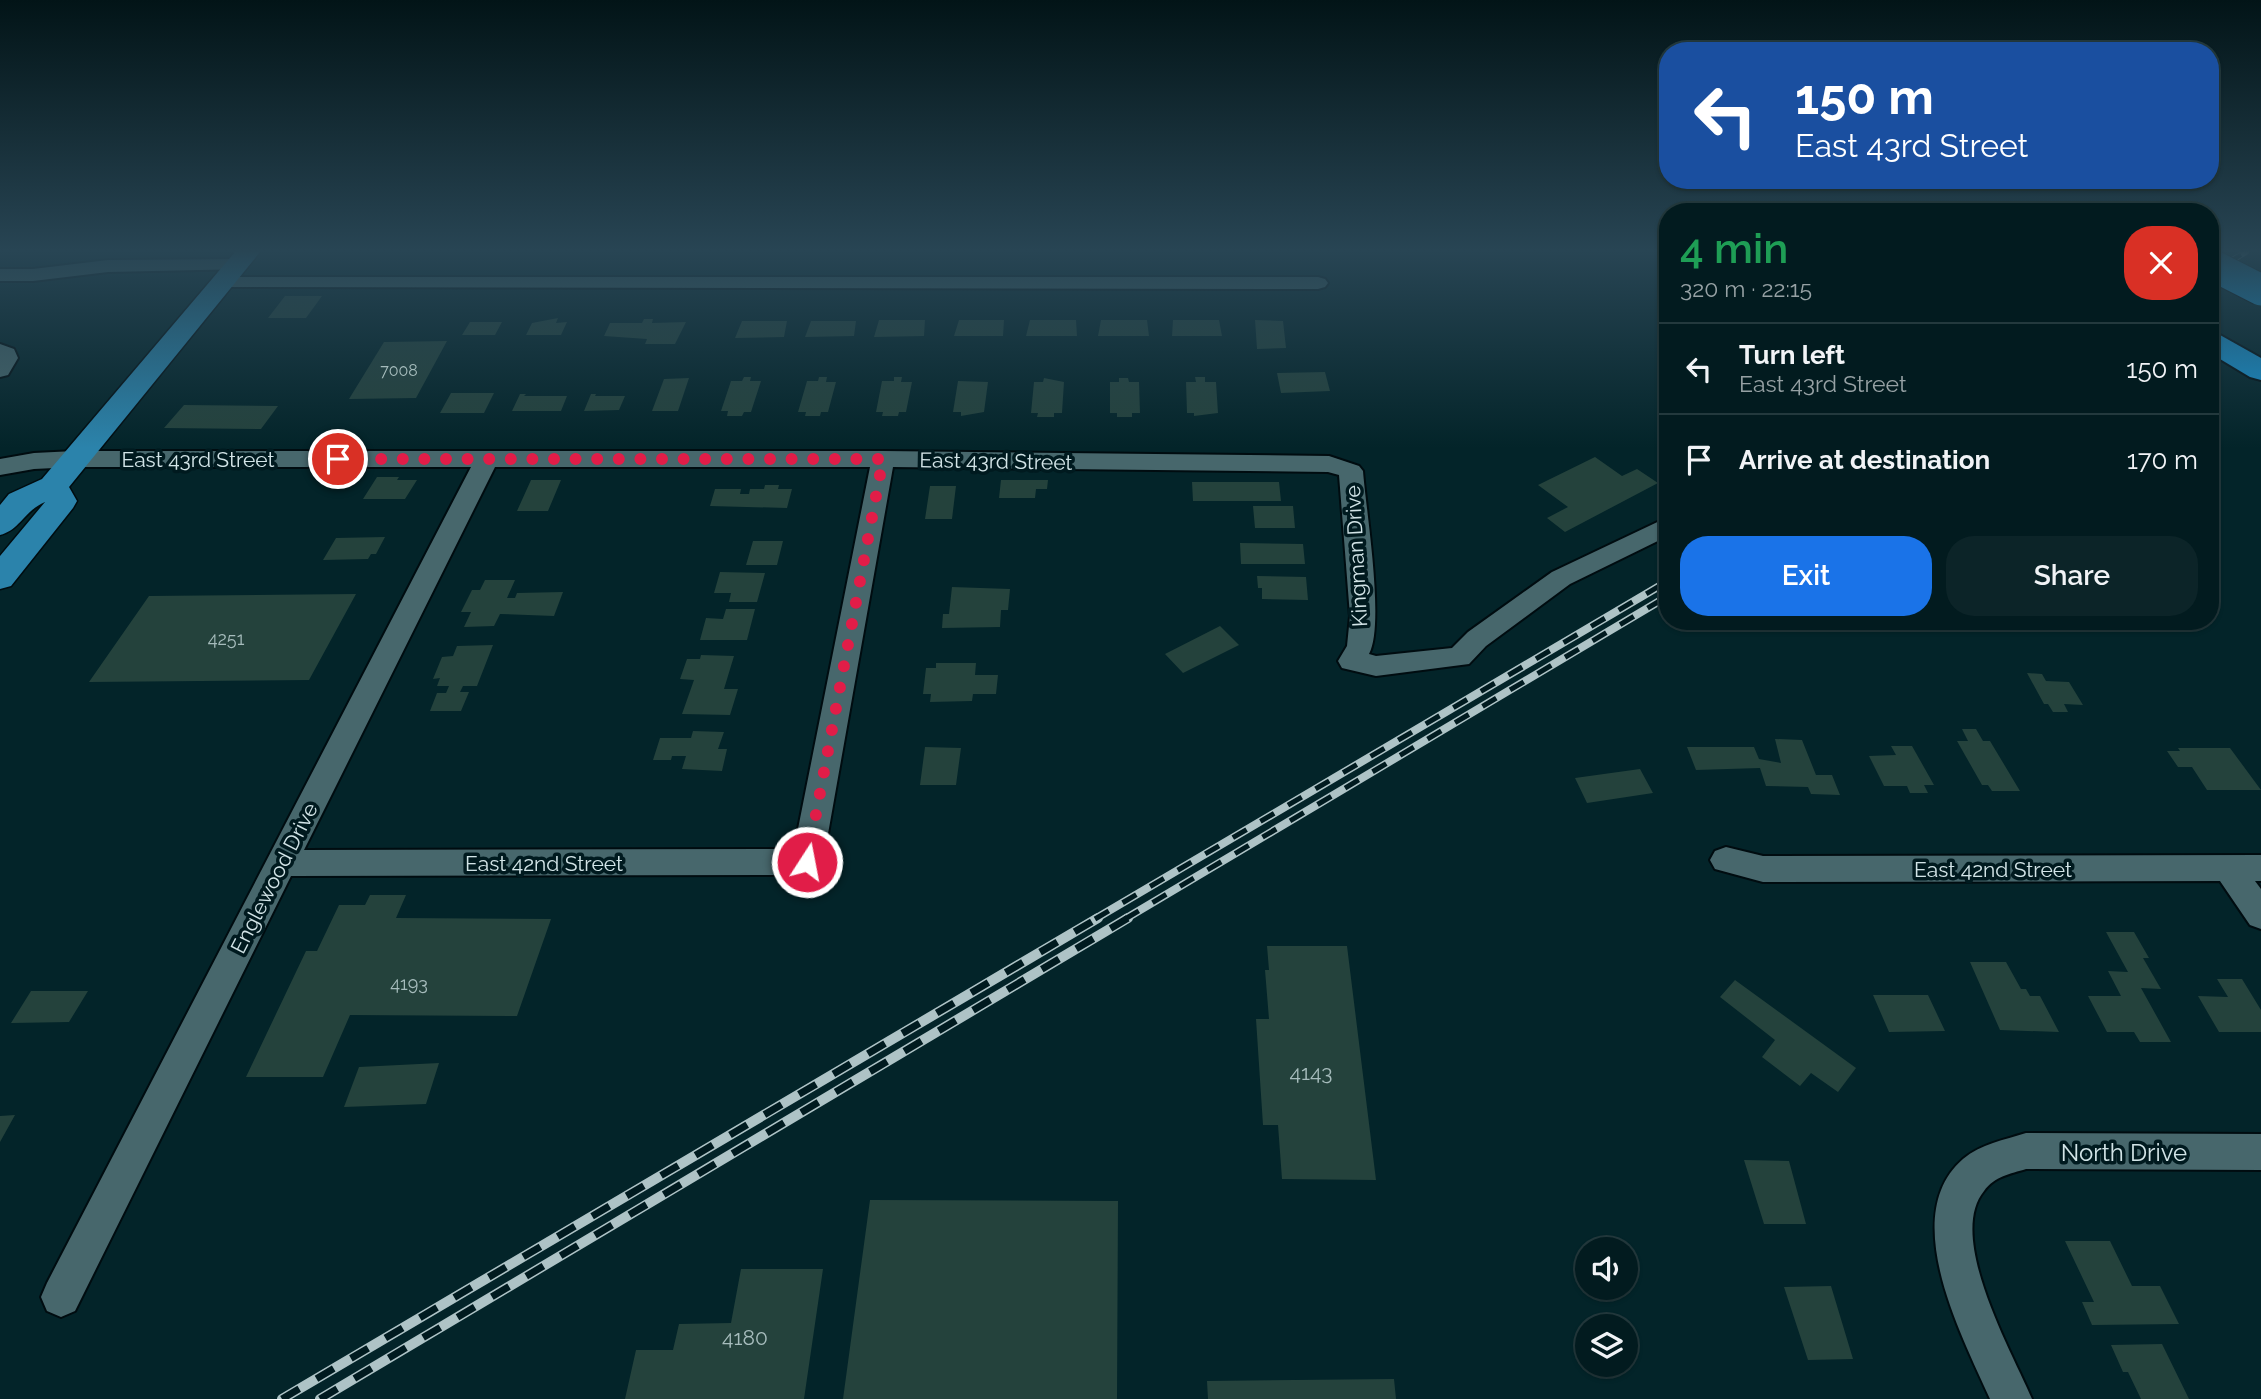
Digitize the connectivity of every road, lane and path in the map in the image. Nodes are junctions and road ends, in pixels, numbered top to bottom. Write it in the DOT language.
graph roads {
  1 [pos="193,317"];
  2 [pos="2219,331"];
  3 [pos="2219,333"];
  4 [pos="2261,349"];
  5 [pos="0,350"];
  6 [pos="0,370"];
  7 [pos="2261,371"];
  8 [pos="75,459"];
  9 [pos="487,459"];
  10 [pos="883,459"];
  11 [pos="1329,464"];
  12 [pos="0,467"];
  13 [pos="53,486"];
  14 [pos="0,525"];
  15 [pos="1659,529"];
  16 [pos="0,578"];
  17 [pos="1726,860"];
  18 [pos="282,863"];
  19 [pos="2228,868"];
  20 [pos="2261,868"];
  21 [pos="2261,915"];
  22 [pos="2261,1152"];
  23 [pos="61,1297"];
  24 [pos="2011,1399"];
  1 -- 8 [label="main road"];
  2 -- 4 [label="highway"];
  3 -- 7 [label="highway"];
  5 -- 6 [label="street"];
  8 -- 9 [label="street, East 43rd Street"];
  8 -- 12 [label="street"];
  8 -- 13 [label="main road"];
  9 -- 10 [label="street, East 43rd Street"];
  9 -- 18 [label="street, Englewood Drive"];
  10 -- 11 [label="street, East 43rd Street"];
  10 -- 18 [label="street, East 42nd Street"];
  11 -- 15 [label="street, Kingman Drive"];
  13 -- 14 [label="main road"];
  13 -- 16 [label="main road"];
  17 -- 19 [label="street, East 42nd Street"];
  18 -- 23 [label="street, Englewood Drive"];
  19 -- 20 [label="street, East 42nd Street"];
  19 -- 21 [label="street"];
  22 -- 24 [label="street, North Drive"];
}
